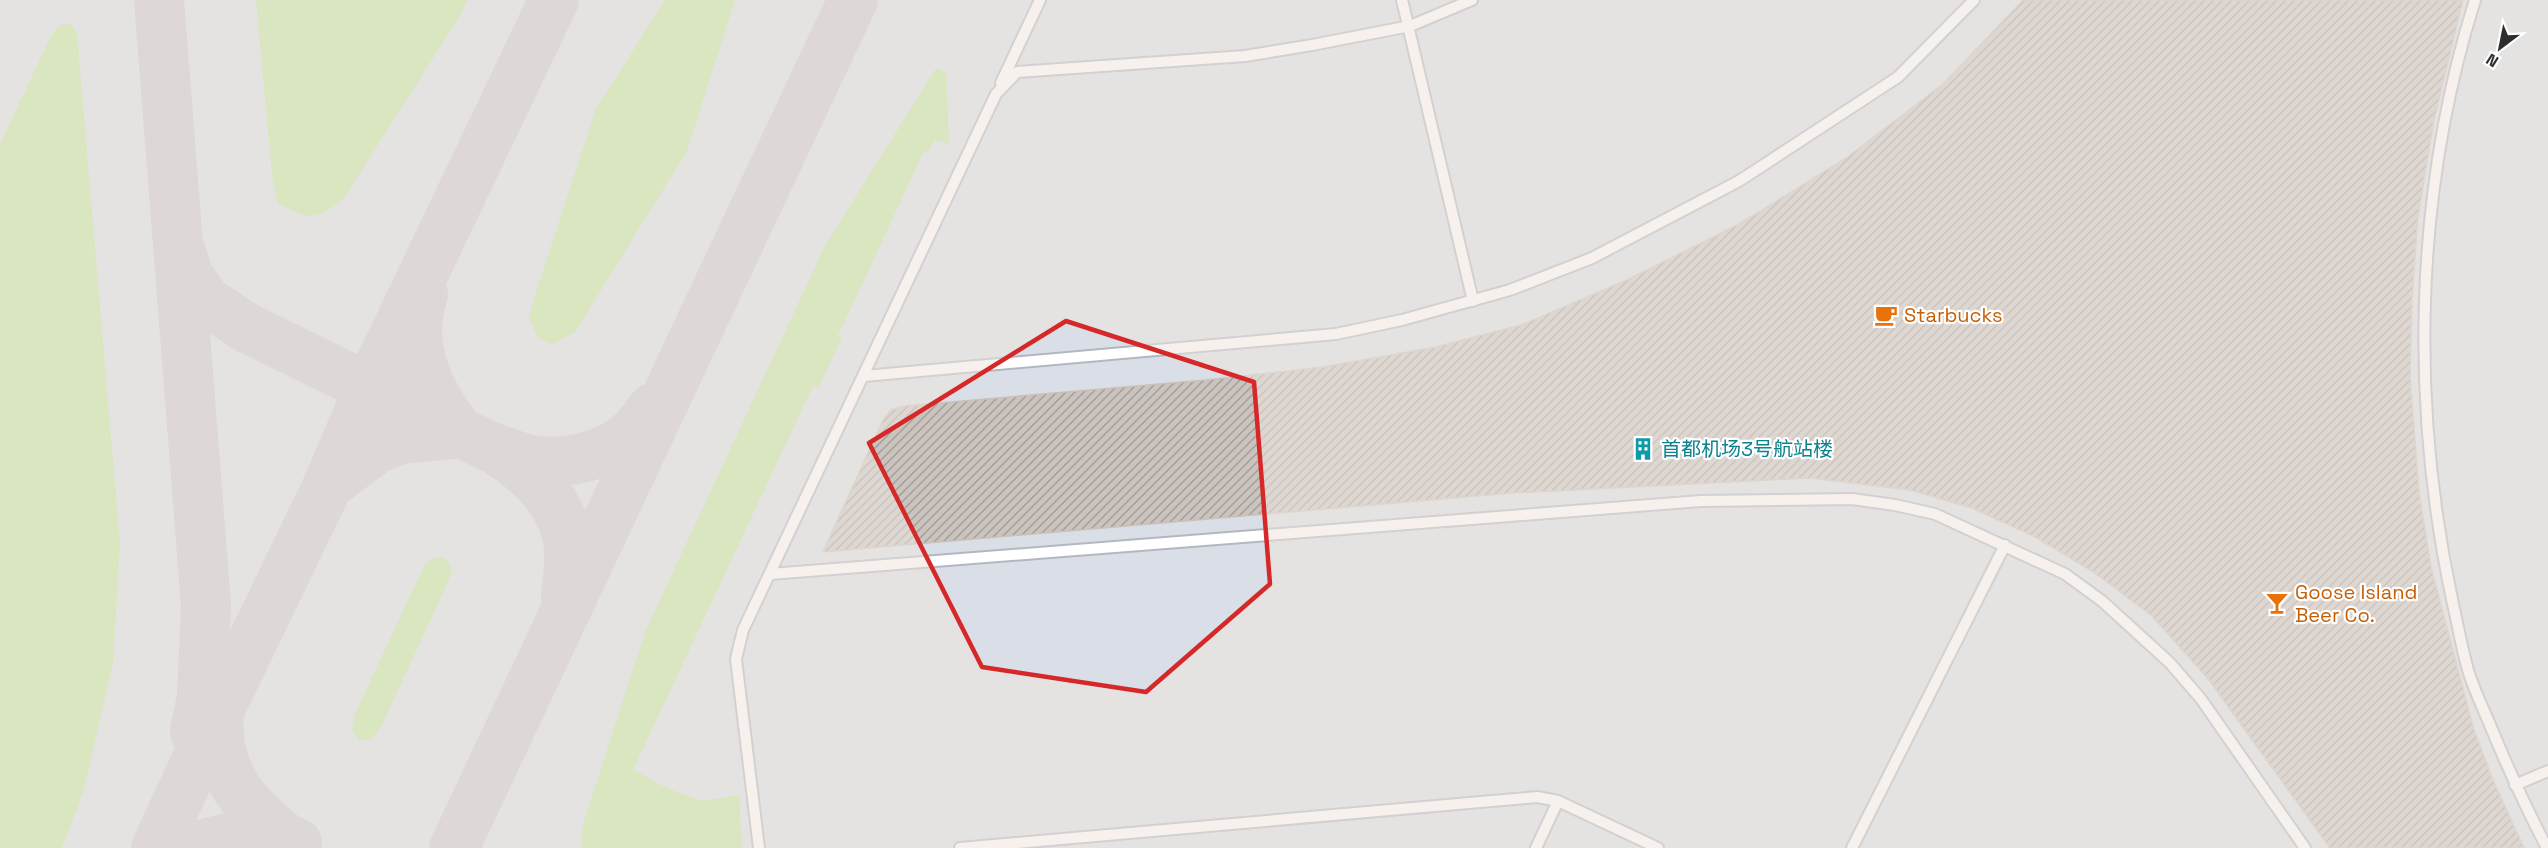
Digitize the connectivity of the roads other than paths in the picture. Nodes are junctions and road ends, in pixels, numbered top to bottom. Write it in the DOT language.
graph roads {
  1 [pos="1040,0"];
  2 [pos="1402,0"];
  3 [pos="1472,0"];
  4 [pos="1974,0"];
  5 [pos="2475,0"];
  6 [pos="1410,26"];
  7 [pos="996,94"];
  8 [pos="1473,301"];
  9 [pos="864,376"];
  10 [pos="2005,545"];
  11 [pos="770,574"];
  12 [pos="2548,771"];
  13 [pos="2515,785"];
  14 [pos="1558,801"];
  15 [pos="759,848"];
  16 [pos="960,848"];
  17 [pos="1536,848"];
  18 [pos="1658,848"];
  19 [pos="1852,848"];
  20 [pos="2305,848"];
  21 [pos="2547,848"];
  1 -- 7 [label="lane"];
  2 -- 6 [label="lane"];
  3 -- 6 [label="lane"];
  4 -- 8 [label="lane"];
  5 -- 13 [label="lane"];
  6 -- 7 [label="lane"];
  6 -- 8 [label="lane"];
  7 -- 9 [label="lane"];
  8 -- 9 [label="lane"];
  9 -- 11 [label="lane"];
  10 -- 11 [label="lane"];
  10 -- 19 [label="lane"];
  10 -- 20 [label="lane"];
  11 -- 15 [label="lane"];
  12 -- 13 [label="lane"];
  13 -- 21 [label="lane"];
  14 -- 16 [label="lane"];
  14 -- 17 [label="lane"];
  14 -- 18 [label="lane"];
}
